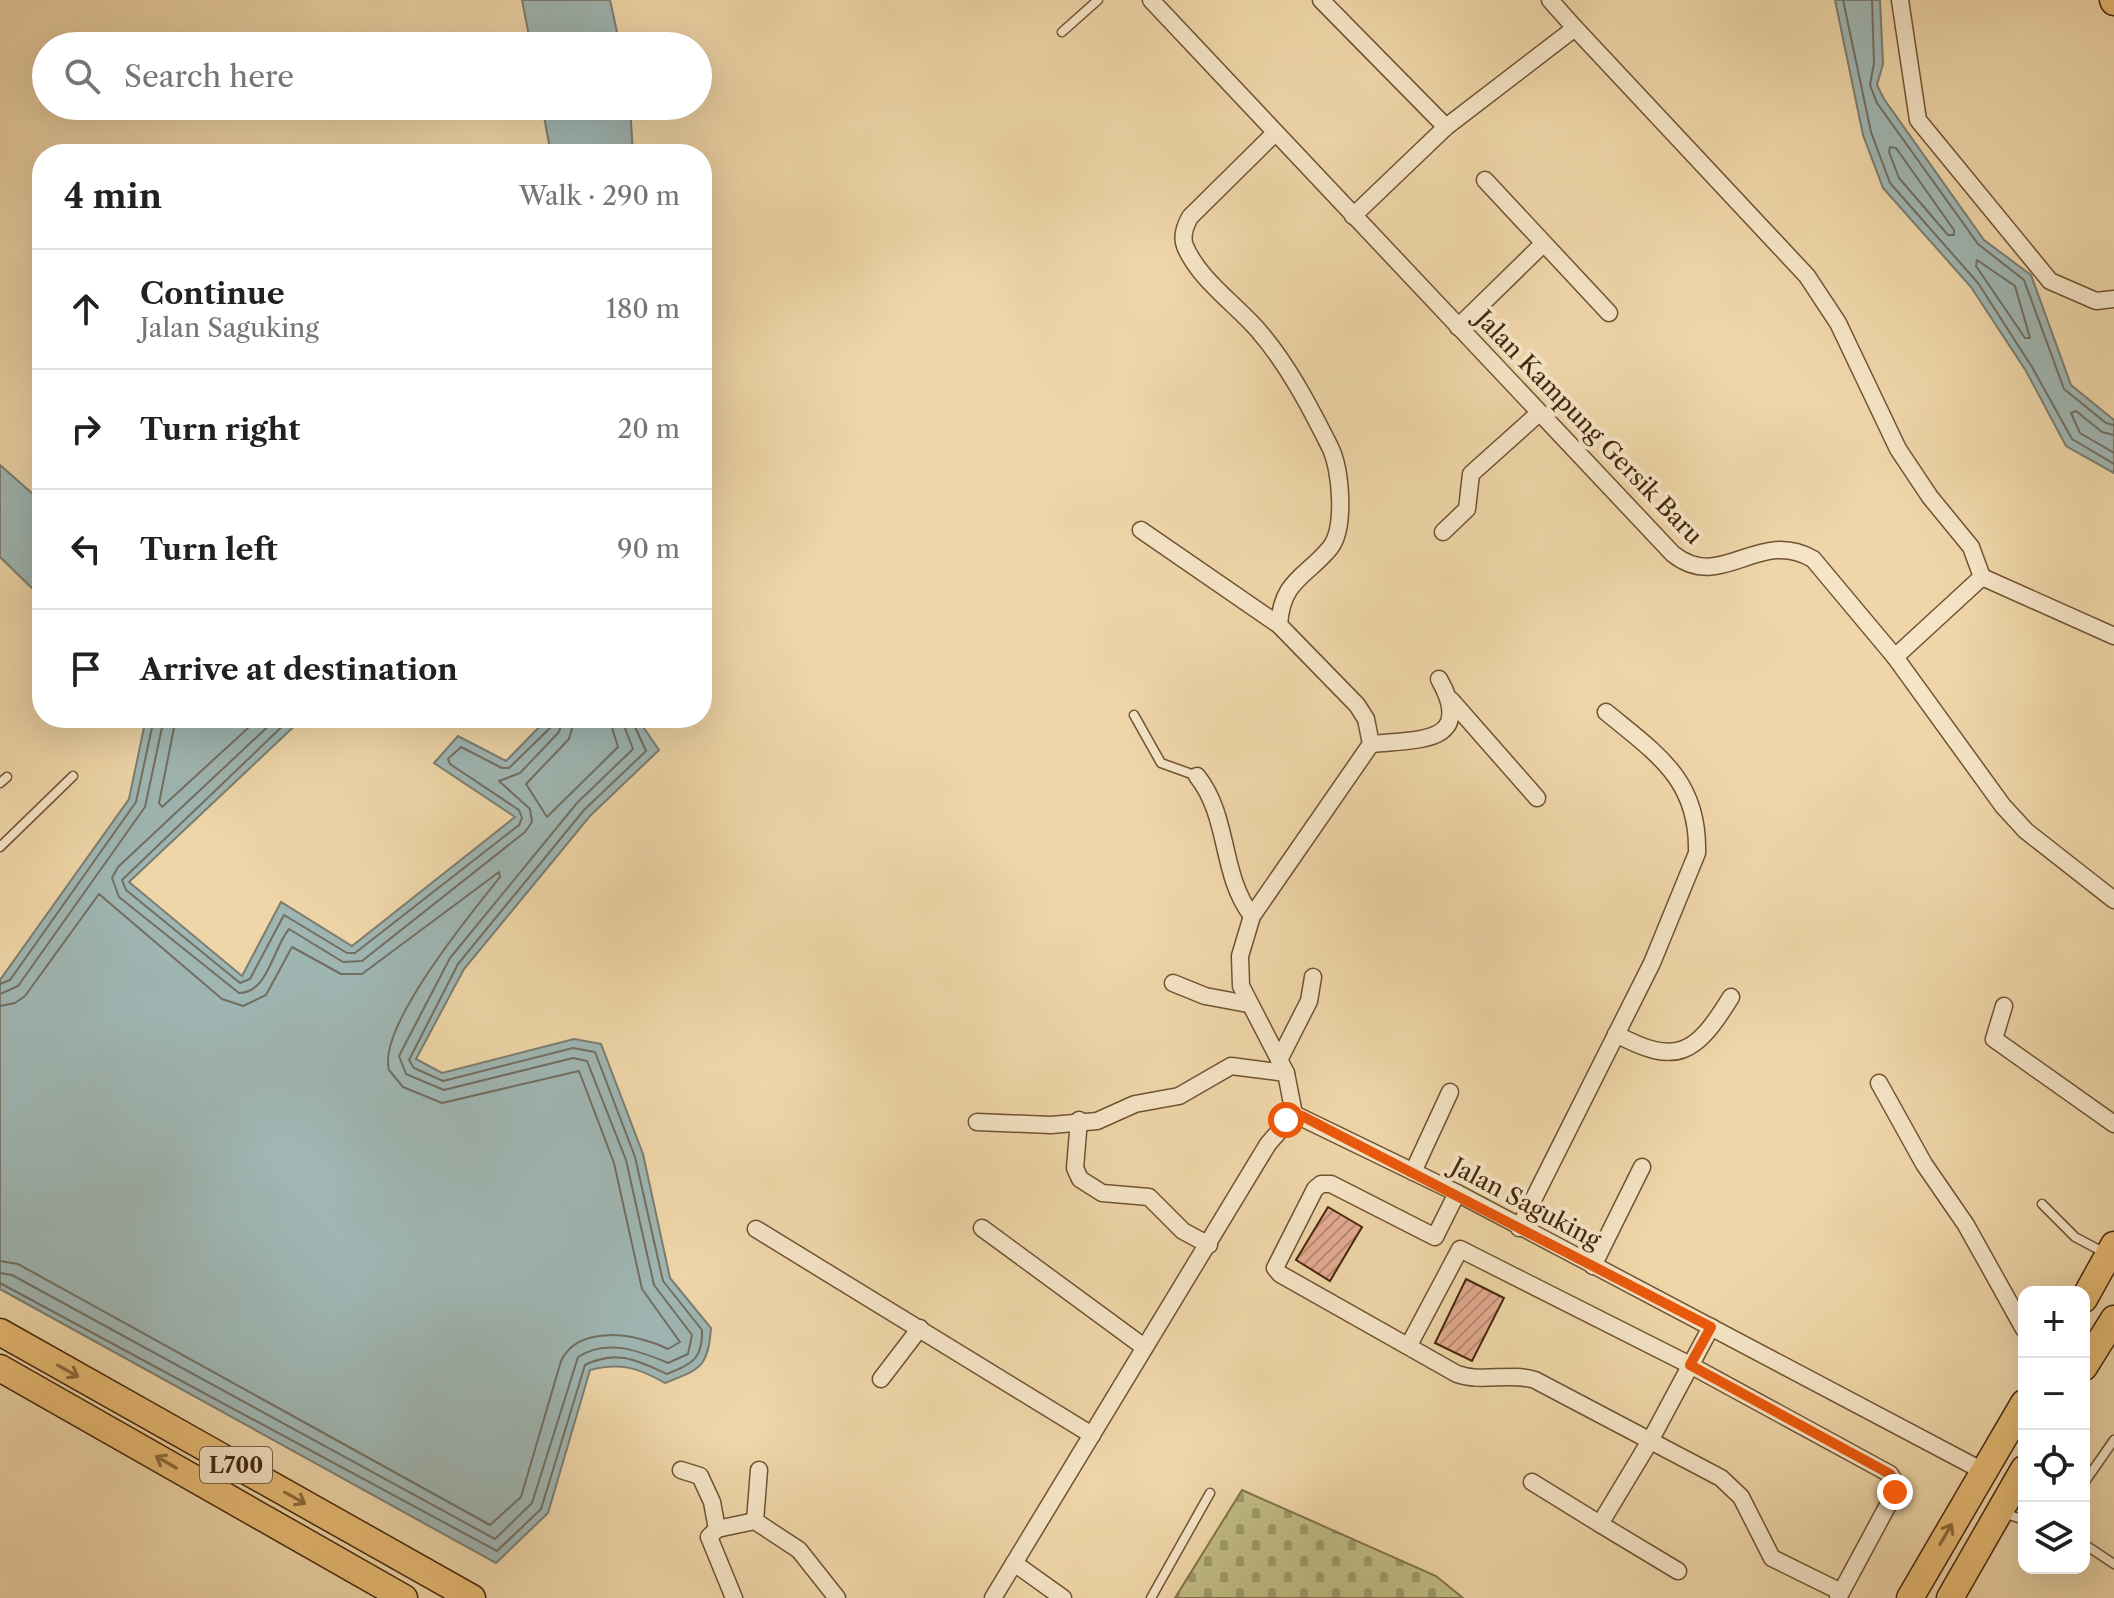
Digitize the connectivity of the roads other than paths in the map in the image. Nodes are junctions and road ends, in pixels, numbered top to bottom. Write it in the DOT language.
graph roads {
  1 [pos="1098,0"];
  2 [pos="1151,0"];
  3 [pos="1321,0"];
  4 [pos="1550,0"];
  5 [pos="1900,0"];
  6 [pos="1575,28"];
  7 [pos="1062,32"];
  8 [pos="1446,127"];
  9 [pos="1275,133"];
  10 [pos="1485,180"];
  11 [pos="1353,216"];
  12 [pos="1543,244"];
  13 [pos="2114,299"];
  14 [pos="1609,313"];
  15 [pos="1458,327"];
  16 [pos="1539,413"];
  17 [pos="1141,530"];
  18 [pos="1443,532"];
  19 [pos="1982,577"];
  20 [pos="1279,625"];
  21 [pos="2114,636"];
  22 [pos="1895,657"];
  23 [pos="1439,679"];
  24 [pos="1451,700"];
  25 [pos="1606,712"];
  26 [pos="1134,715"];
  27 [pos="1371,744"];
  28 [pos="73,776"];
  29 [pos="1197,776"];
  30 [pos="1537,798"];
  31 [pos="0,847"];
  32 [pos="2114,900"];
  33 [pos="1252,916"];
  34 [pos="1313,977"];
  35 [pos="1173,983"];
  36 [pos="1731,997"];
  37 [pos="1248,1004"];
  38 [pos="2004,1006"];
  39 [pos="1616,1034"];
  40 [pos="1282,1066"];
  41 [pos="1879,1083"];
  42 [pos="1450,1092"];
  43 [pos="1294,1114"];
  44 [pos="1079,1120"];
  45 [pos="977,1122"];
  46 [pos="2114,1124"];
  47 [pos="1642,1167"];
  48 [pos="1413,1172"];
  49 [pos="1457,1193"];
  50 [pos="2042,1204"];
  51 [pos="982,1228"];
  52 [pos="1519,1228"];
  53 [pos="756,1229"];
  54 [pos="1435,1237"];
  55 [pos="1209,1245"];
  56 [pos="1460,1249"];
  57 [pos="2111,1250"];
  58 [pos="1593,1266"];
  59 [pos="2090,1288"];
  60 [pos="2018,1318"];
  61 [pos="2114,1319"];
  62 [pos="1711,1327"];
  63 [pos="920,1328"];
  64 [pos="0,1332"];
  65 [pos="1409,1345"];
  66 [pos="1144,1347"];
  67 [pos="2090,1358"];
  68 [pos="1690,1365"];
  69 [pos="0,1368"];
  70 [pos="881,1379"];
  71 [pos="2018,1413"];
  72 [pos="1092,1435"];
  73 [pos="2114,1440"];
  74 [pos="1650,1441"];
  75 [pos="681,1470"];
  76 [pos="759,1470"];
  77 [pos="1983,1471"];
  78 [pos="2090,1474"];
  79 [pos="1532,1482"];
  80 [pos="2018,1492"];
  81 [pos="1210,1493"];
  82 [pos="2012,1516"];
  83 [pos="755,1521"];
  84 [pos="1600,1524"];
  85 [pos="717,1529"];
  86 [pos="2090,1548"];
  87 [pos="1014,1563"];
  88 [pos="2114,1564"];
  89 [pos="1678,1571"];
  90 [pos="1840,1595"];
  91 [pos="404,1598"];
  92 [pos="472,1598"];
  93 [pos="734,1598"];
  94 [pos="837,1598"];
  95 [pos="993,1598"];
  96 [pos="1063,1598"];
  97 [pos="1151,1598"];
  98 [pos="1910,1598"];
  99 [pos="1950,1598"];
  1 -- 7 [label="lane"];
  2 -- 9 [label="street, Jalan Kampung Gersik Baru"];
  3 -- 8 [label="street"];
  4 -- 6 [label="street"];
  5 -- 13 [label="street"];
  6 -- 8 [label="street"];
  6 -- 19 [label="street"];
  8 -- 11 [label="street"];
  9 -- 11 [label="street, Jalan Kampung Gersik Baru"];
  9 -- 20 [label="street"];
  10 -- 12 [label="street"];
  11 -- 15 [label="street, Jalan Kampung Gersik Baru"];
  12 -- 14 [label="street"];
  12 -- 15 [label="street"];
  15 -- 16 [label="street, Jalan Kampung Gersik Baru"];
  16 -- 18 [label="street"];
  16 -- 22 [label="street, Jalan Kampung Gersik Baru"];
  17 -- 20 [label="street"];
  19 -- 21 [label="street"];
  19 -- 22 [label="street"];
  20 -- 27 [label="street"];
  22 -- 32 [label="street, Jalan Kampung Gersik Baru"];
  23 -- 24 [label="street"];
  24 -- 27 [label="street"];
  24 -- 30 [label="street"];
  25 -- 39 [label="street"];
  26 -- 29 [label="lane"];
  27 -- 33 [label="street"];
  28 -- 31 [label="lane"];
  29 -- 33 [label="street"];
  33 -- 37 [label="street"];
  34 -- 40 [label="street"];
  35 -- 37 [label="street"];
  36 -- 39 [label="street"];
  37 -- 40 [label="street"];
  38 -- 46 [label="street"];
  39 -- 52 [label="street"];
  40 -- 43 [label="street"];
  40 -- 44 [label="street"];
  41 -- 60 [label="street"];
  42 -- 48 [label="street"];
  43 -- 48 [label="street, Jalan Saguking"];
  43 -- 55 [label="street"];
  44 -- 45 [label="street"];
  44 -- 55 [label="street"];
  47 -- 58 [label="street"];
  48 -- 49 [label="street, Jalan Saguking"];
  49 -- 52 [label="street, Jalan Saguking"];
  49 -- 54 [label="street"];
  50 -- 57 [label="lane"];
  51 -- 66 [label="street"];
  52 -- 58 [label="street, Jalan Saguking"];
  53 -- 63 [label="street"];
  54 -- 56 [label="street"];
  54 -- 65 [label="street"];
  55 -- 66 [label="street"];
  56 -- 65 [label="street"];
  56 -- 68 [label="street"];
  57 -- 59 [label="main road"];
  58 -- 62 [label="street, Jalan Saguking"];
  61 -- 67 [label="main road"];
  62 -- 68 [label="street"];
  62 -- 77 [label="street, Jalan Saguking"];
  63 -- 70 [label="street"];
  63 -- 72 [label="street"];
  64 -- 92 [label="main road, L700, one-way"];
  65 -- 74 [label="street"];
  66 -- 72 [label="street"];
  68 -- 74 [label="street"];
  68 -- 90 [label="street"];
  91 -- 69 [label="main road, L700, one-way"];
  71 -- 77 [label="main road"];
  72 -- 87 [label="street"];
  73 -- 78 [label="lane"];
  74 -- 84 [label="street"];
  74 -- 90 [label="street"];
  75 -- 85 [label="street"];
  76 -- 83 [label="street"];
  98 -- 77 [label="main road, one-way"];
  79 -- 84 [label="street"];
  80 -- 82 [label="main road"];
  81 -- 97 [label="lane"];
  82 -- 99 [label="main road"];
  83 -- 85 [label="street"];
  83 -- 94 [label="street"];
  84 -- 89 [label="street"];
  85 -- 93 [label="street"];
  86 -- 88 [label="lane"];
  87 -- 95 [label="street"];
  87 -- 96 [label="street"];
}
